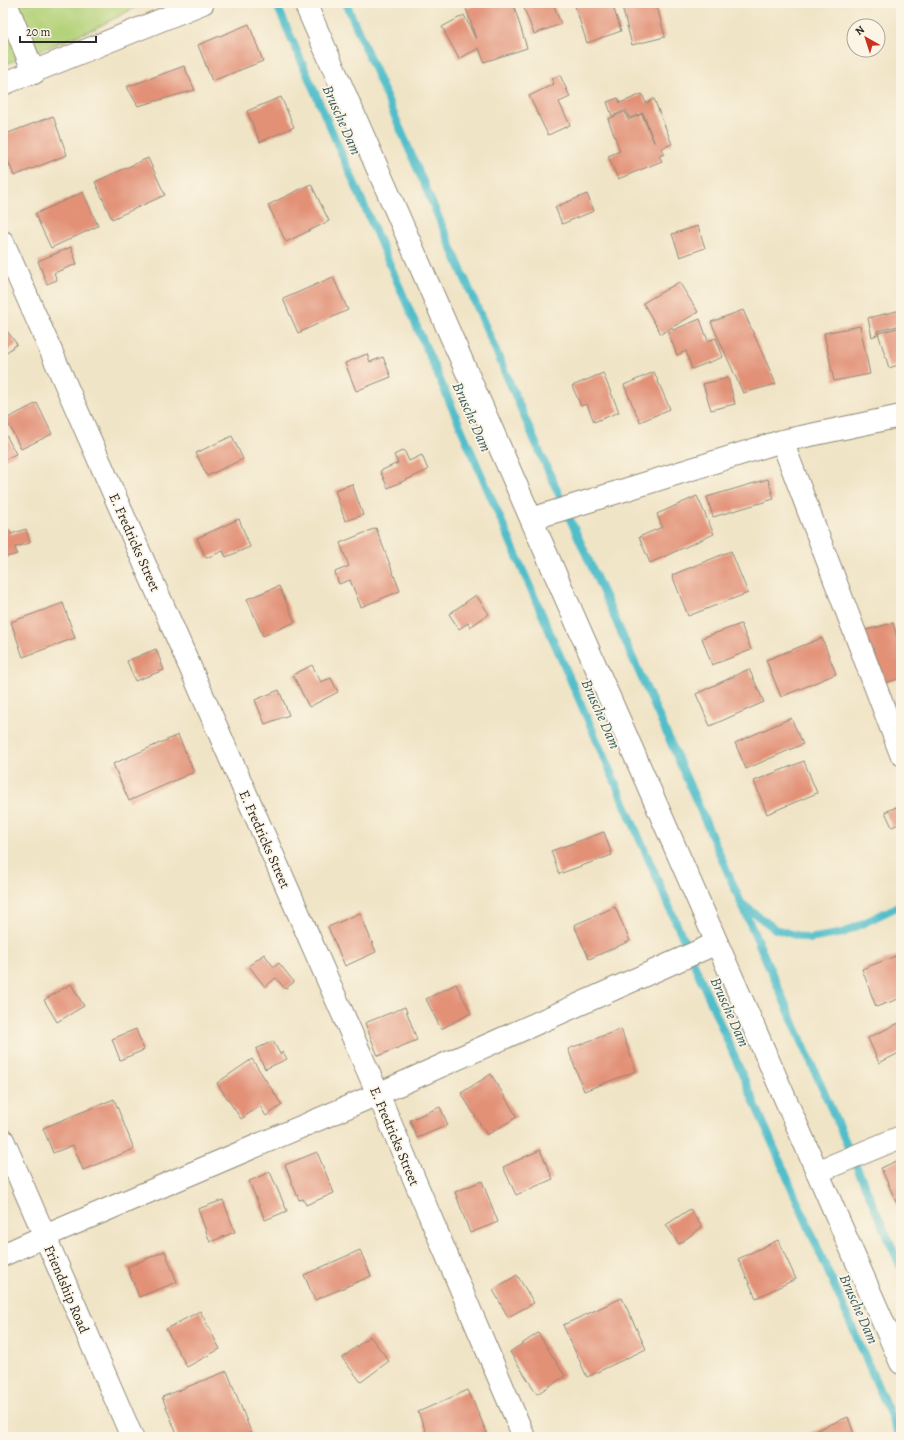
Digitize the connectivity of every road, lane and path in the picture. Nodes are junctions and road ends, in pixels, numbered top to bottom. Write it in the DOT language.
graph roads {
  1 [pos="6,3"];
  2 [pos="203,3"];
  3 [pos="305,3"];
  4 [pos="34,73"];
  5 [pos="3,84"];
  6 [pos="3,242"];
  7 [pos="901,416"];
  8 [pos="782,441"];
  9 [pos="536,518"];
  10 [pos="901,754"];
  11 [pos="717,943"];
  12 [pos="378,1094"];
  13 [pos="901,1137"];
  14 [pos="3,1140"];
  15 [pos="817,1172"];
  16 [pos="45,1236"];
  17 [pos="3,1256"];
  18 [pos="901,1363"];
  19 [pos="132,1437"];
  20 [pos="524,1437"];
  1 -- 4 [label="street"];
  2 -- 4 [label="street"];
  3 -- 9 [label="street"];
  4 -- 5 [label="street"];
  6 -- 12 [label="street, E. Fredricks Street"];
  7 -- 8 [label="street"];
  8 -- 9 [label="street"];
  8 -- 10 [label="street"];
  9 -- 11 [label="street"];
  11 -- 12 [label="street"];
  11 -- 15 [label="street"];
  12 -- 16 [label="street"];
  12 -- 20 [label="street, E. Fredricks Street"];
  13 -- 15 [label="street"];
  14 -- 16 [label="street, Friendship Road"];
  15 -- 18 [label="street"];
  16 -- 17 [label="street"];
  16 -- 19 [label="street, Friendship Road"];
}
